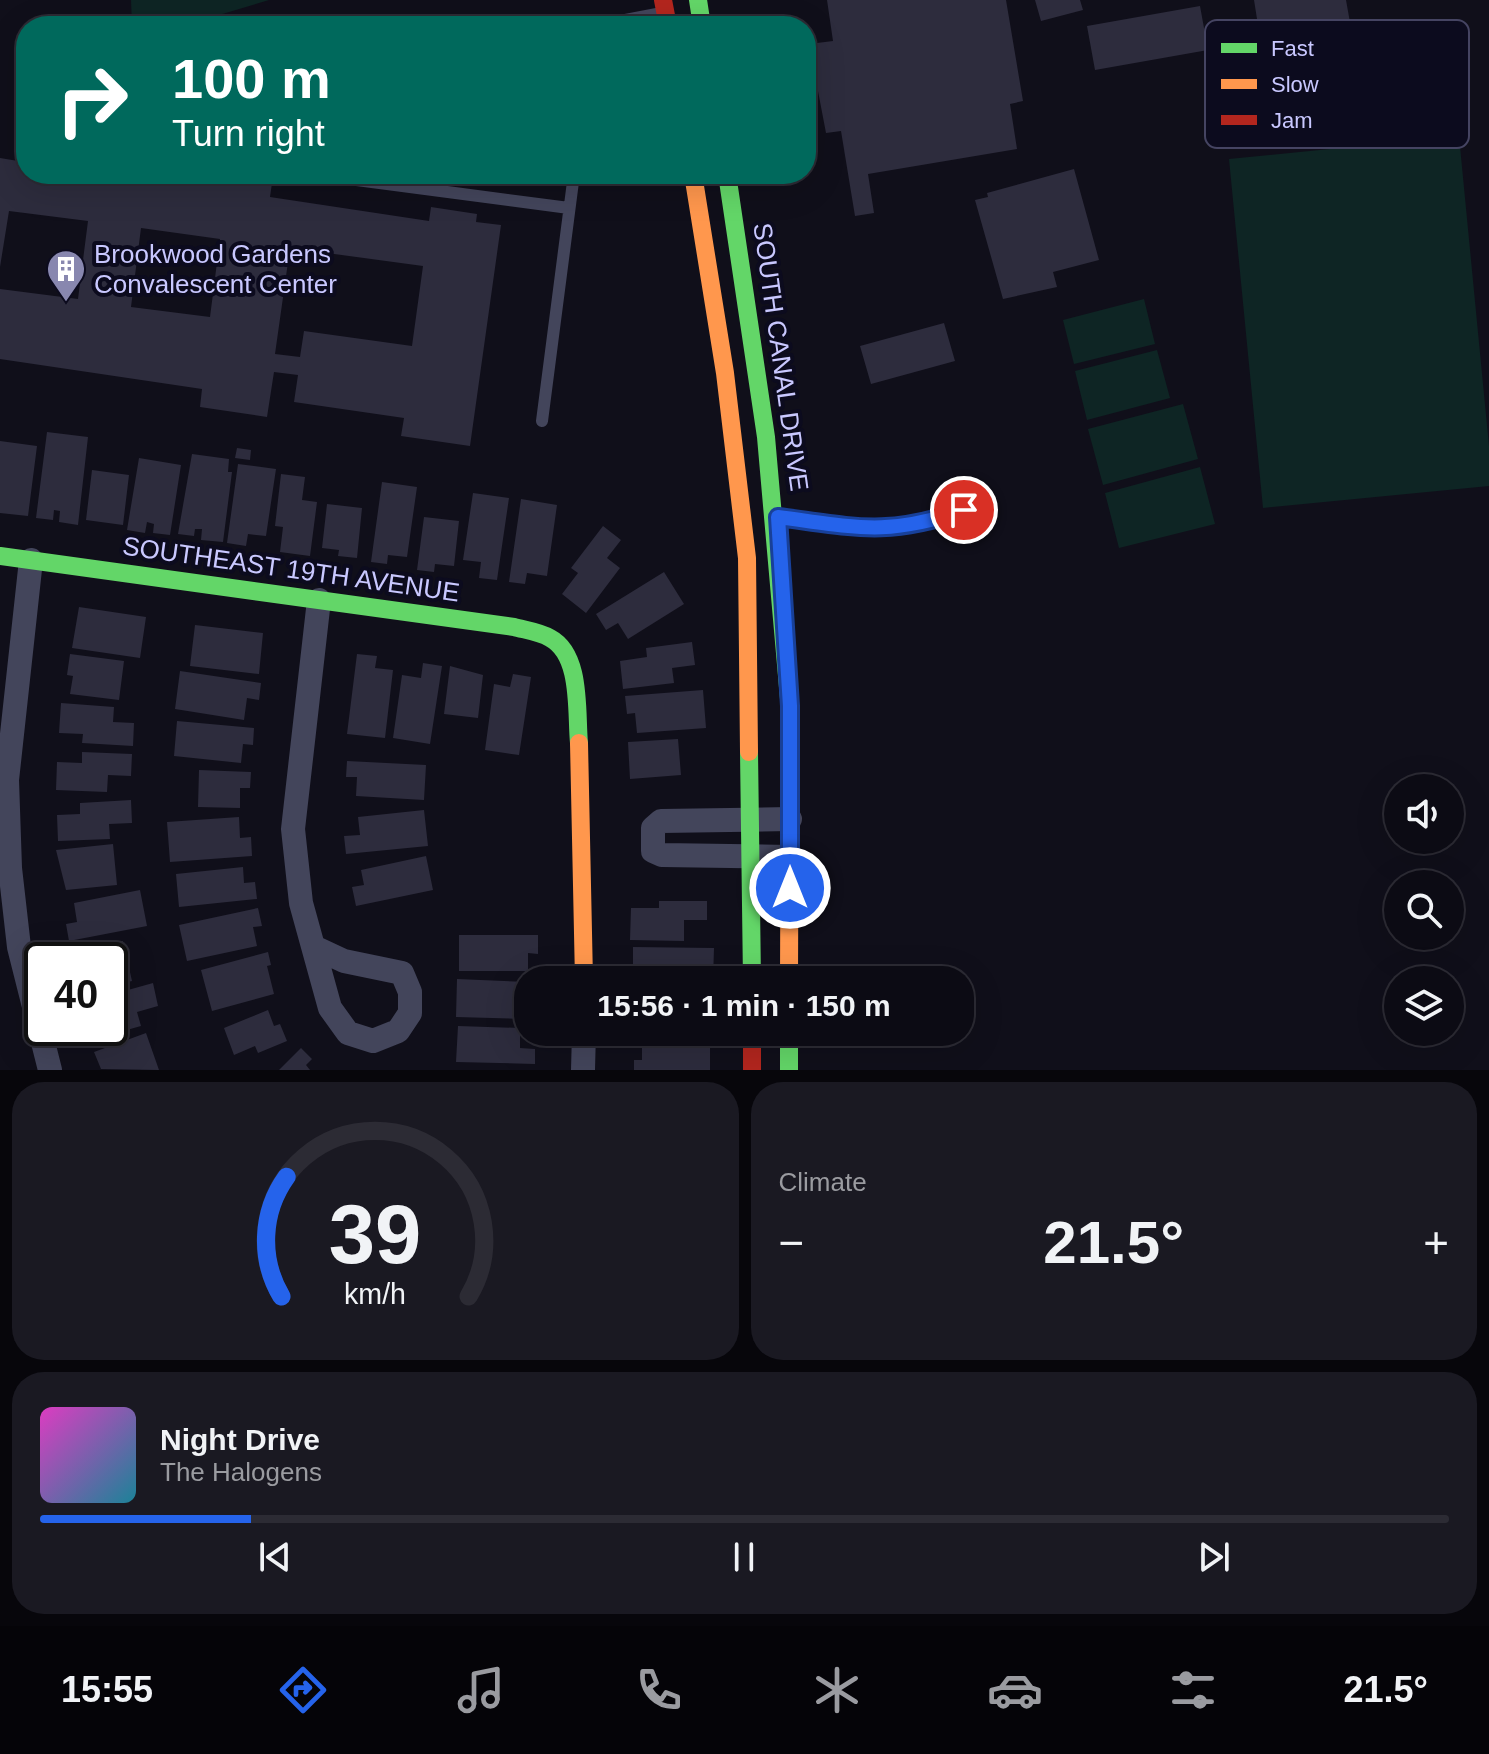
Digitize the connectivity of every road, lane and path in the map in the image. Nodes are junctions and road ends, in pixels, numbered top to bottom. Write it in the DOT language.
graph roads {
  1 [pos="679,9"];
  2 [pos="644,16"];
  3 [pos="387,184"];
  4 [pos="573,184"];
  5 [pos="695,184"];
  6 [pos="729,184"];
  7 [pos="569,208"];
  8 [pos="542,421"];
  9 [pos="964,510"];
  10 [pos="778,517"];
  11 [pos="0,556"];
  12 [pos="31,560"];
  13 [pos="319,600"];
  14 [pos="750,819"];
  15 [pos="790,819"];
  16 [pos="790,857"];
  17 [pos="752,858"];
  18 [pos="314,947"];
  19 [pos="584,966"];
  20 [pos="752,966"];
  21 [pos="789,966"];
  22 [pos="584,1046"];
  23 [pos="752,1046"];
  24 [pos="789,1046"];
  25 [pos="50,1070"];
  26 [pos="583,1070"];
  27 [pos="752,1070"];
  28 [pos="789,1070"];
  1 -- 2 [label="lane"];
  3 -- 7 [label="lane"];
  4 -- 7 [label="lane"];
  5 -- 14 [label="street"];
  6 -- 10 [label="street, SOUTH CANAL DRIVE"];
  7 -- 8 [label="lane"];
  9 -- 10 [label="lane"];
  10 -- 15 [label="street, SOUTH CANAL DRIVE"];
  11 -- 12 [label="street, SOUTHEAST 19TH AVENUE"];
  12 -- 13 [label="street, SOUTHEAST 19TH AVENUE"];
  12 -- 25 [label="street"];
  13 -- 18 [label="street"];
  13 -- 19 [label="street, SOUTHEAST 19TH AVENUE"];
  14 -- 15 [label="street"];
  14 -- 17 [label="street"];
  14 -- 17 [label="street"];
  15 -- 16 [label="street, SOUTH CANAL DRIVE"];
  16 -- 17 [label="street"];
  16 -- 21 [label="street, SOUTH CANAL DRIVE"];
  17 -- 20 [label="street"];
  18 -- 18 [label="street"];
  22 -- 26 [label="street"];
  23 -- 27 [label="street"];
  24 -- 28 [label="street"];
}
